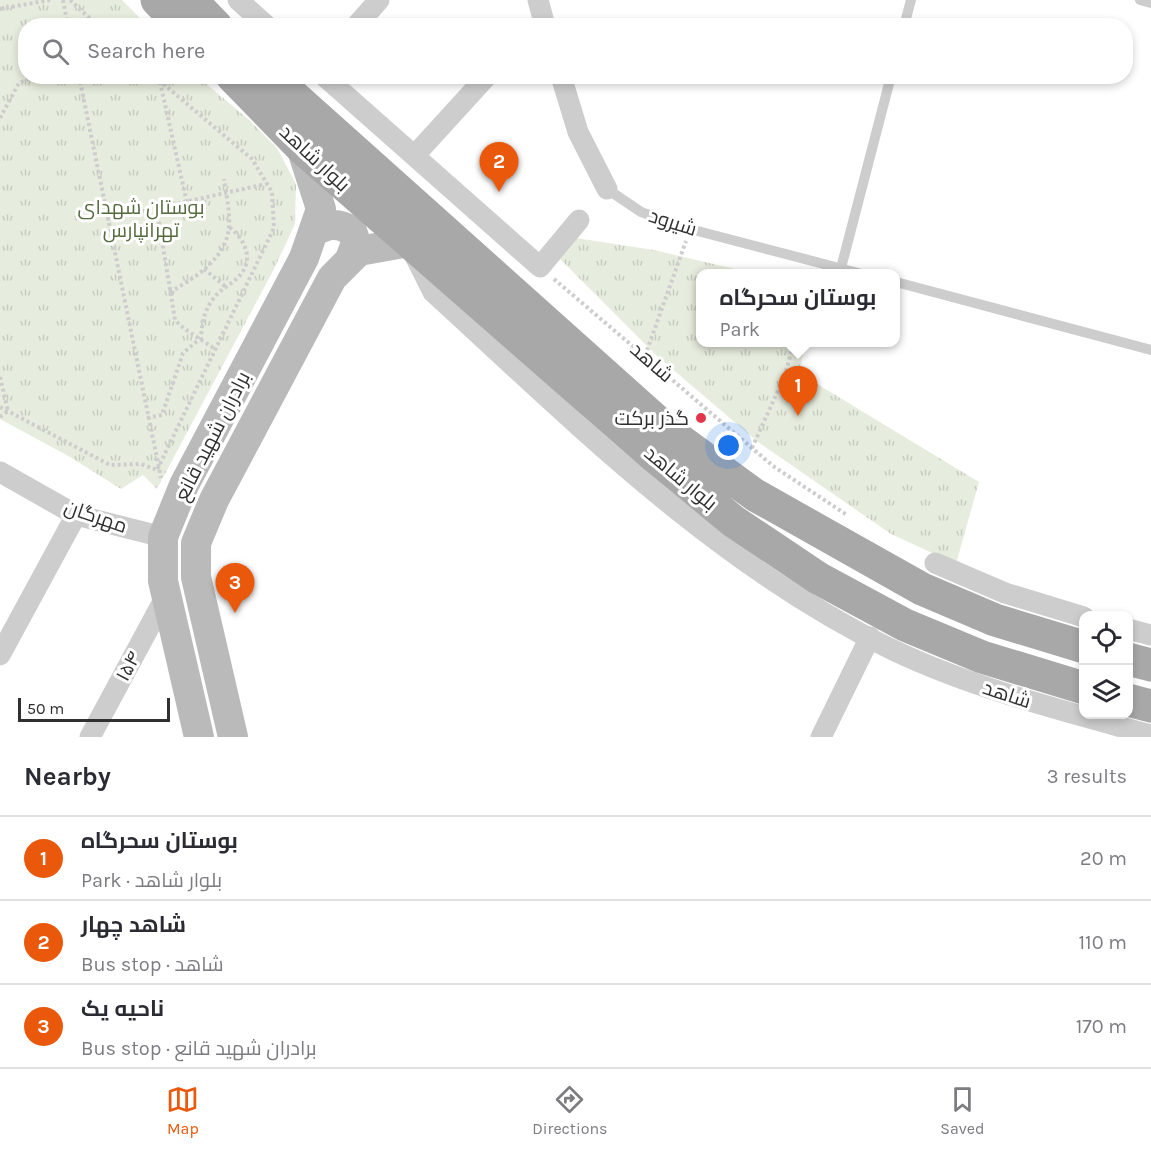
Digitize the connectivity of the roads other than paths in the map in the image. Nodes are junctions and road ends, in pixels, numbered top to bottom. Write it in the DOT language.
graph roads {
  1 [pos="157,0"];
  2 [pos="191,0"];
  3 [pos="238,0"];
  4 [pos="379,0"];
  5 [pos="537,0"];
  6 [pos="911,0"];
  7 [pos="1140,0"];
  8 [pos="1151,3"];
  9 [pos="174,18"];
  10 [pos="208,18"];
  11 [pos="258,18"];
  12 [pos="363,18"];
  13 [pos="543,18"];
  14 [pos="906,18"];
  15 [pos="240,84"];
  16 [pos="280,84"];
  17 [pos="333,84"];
  18 [pos="480,84"];
  19 [pos="563,84"];
  20 [pos="889,84"];
  21 [pos="301,147"];
  22 [pos="415,155"];
  23 [pos="607,189"];
  24 [pos="579,220"];
  25 [pos="314,231"];
  26 [pos="409,242"];
  27 [pos="350,259"];
  28 [pos="842,268"];
  29 [pos="846,269"];
  30 [pos="900,283"];
  31 [pos="1151,350"];
  32 [pos="0,472"];
  33 [pos="76,514"];
  34 [pos="163,537"];
  35 [pos="935,563"];
  36 [pos="166,596"];
  37 [pos="1079,616"];
  38 [pos="1133,631"];
  39 [pos="1151,636"];
  40 [pos="870,637"];
  41 [pos="1079,646"];
  42 [pos="0,655"];
  43 [pos="1133,660"];
  44 [pos="1151,665"];
  45 [pos="1079,687"];
  46 [pos="1133,701"];
  47 [pos="1151,706"];
  48 [pos="1151,735"];
  49 [pos="90,737"];
  50 [pos="199,737"];
  51 [pos="233,737"];
  52 [pos="821,737"];
  1 -- 9 [label="main road"];
  2 -- 10 [label="main road"];
  3 -- 11 [label="street"];
  4 -- 12 [label="street"];
  5 -- 13 [label="street"];
  6 -- 14 [label="lane"];
  7 -- 8 [label="lane"];
  15 -- 21 [label="main road, بلوار شاهد"];
  16 -- 41 [label="main road, بلوار شاهد"];
  17 -- 22 [label="street"];
  18 -- 22 [label="street"];
  19 -- 23 [label="street, شیرود"];
  20 -- 28 [label="lane"];
  21 -- 25 [label="main road, برادران شهید قانع"];
  21 -- 26 [label="main road, بلوار شاهد"];
  22 -- 24 [label="street"];
  23 -- 28 [label="lane, شیرود"];
  25 -- 27 [label="main road"];
  25 -- 34 [label="main road, برادران شهید قانع"];
  26 -- 27 [label="main road"];
  26 -- 40 [label="street, شاهد"];
  26 -- 45 [label="main road, بلوار شاهد"];
  27 -- 51 [label="main road, برادران شهید قانع"];
  28 -- 29 [label="lane, شیرود"];
  30 -- 31 [label="lane"];
  32 -- 33 [label="street, مهرگان"];
  33 -- 34 [label="street, مهرگان"];
  33 -- 42 [label="street"];
  34 -- 36 [label="main road, برادران شهید قانع"];
  35 -- 37 [label="street"];
  36 -- 49 [label="street, ۱۵۴"];
  36 -- 50 [label="main road, برادران شهید قانع"];
  38 -- 39 [label="street"];
  40 -- 48 [label="street, شاهد"];
  40 -- 52 [label="street"];
  43 -- 44 [label="main road"];
  46 -- 47 [label="main road"];
}
